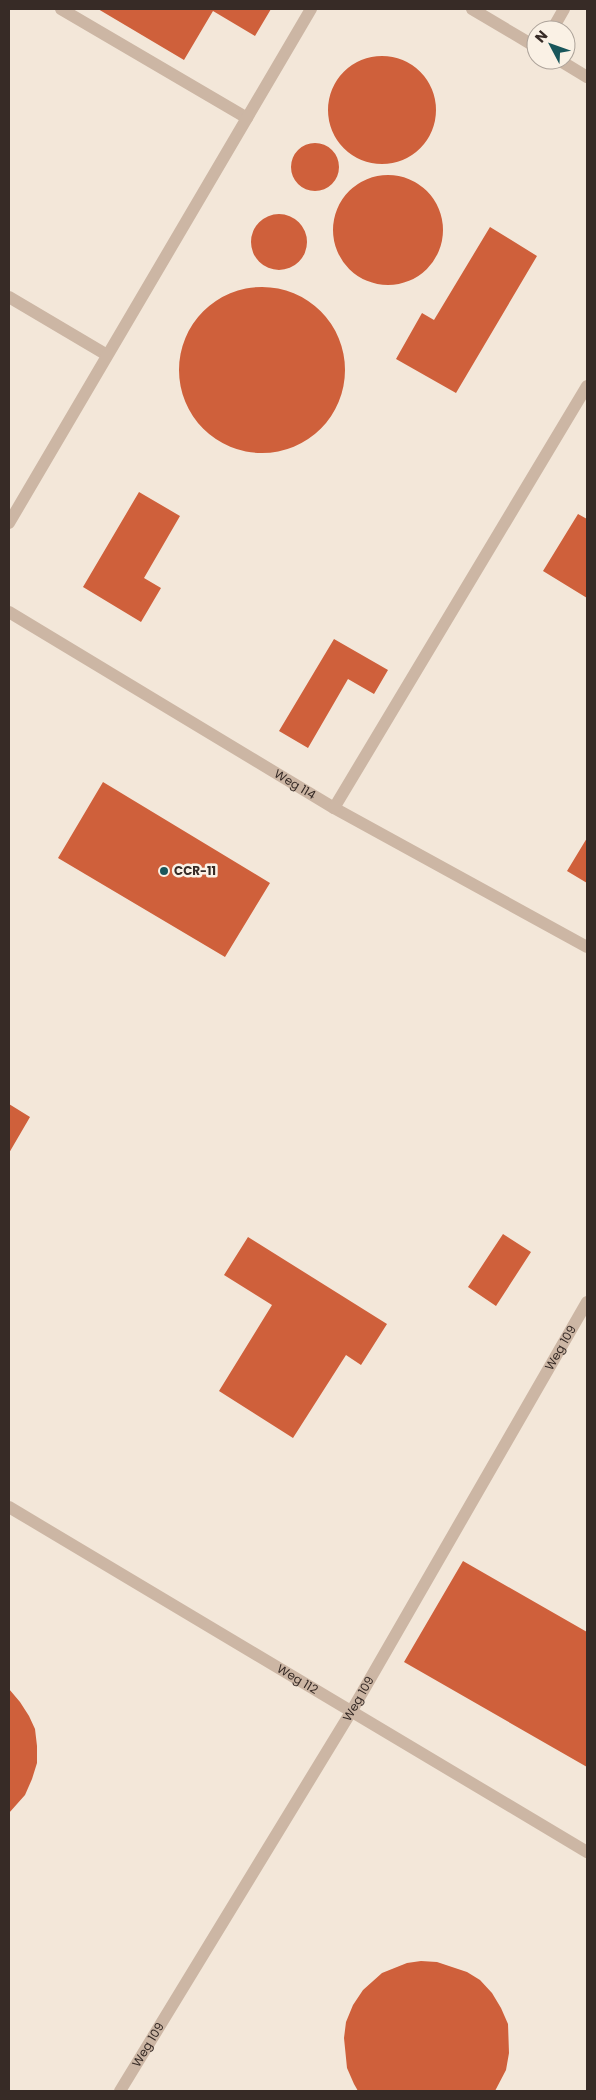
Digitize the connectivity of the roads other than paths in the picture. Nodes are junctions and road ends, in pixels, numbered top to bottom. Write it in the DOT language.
graph roads {
  1 [pos="62,9"];
  2 [pos="311,9"];
  3 [pos="472,9"];
  4 [pos="564,9"];
  5 [pos="558,20"];
  6 [pos="526,41"];
  7 [pos="575,70"];
  8 [pos="587,77"];
  9 [pos="247,118"];
  10 [pos="9,297"];
  11 [pos="107,355"];
  12 [pos="587,386"];
  13 [pos="9,524"];
  14 [pos="9,612"];
  15 [pos="334,808"];
  16 [pos="587,947"];
  17 [pos="587,1302"];
  18 [pos="9,1507"];
  19 [pos="351,1712"];
  20 [pos="587,1852"];
  21 [pos="120,2091"];
  1 -- 9 [label="lane"];
  2 -- 9 [label="lane"];
  3 -- 6 [label="lane"];
  4 -- 5 [label="lane"];
  7 -- 8 [label="lane"];
  9 -- 11 [label="lane"];
  10 -- 11 [label="lane"];
  11 -- 13 [label="lane"];
  12 -- 15 [label="lane"];
  14 -- 15 [label="lane, Weg 114"];
  15 -- 16 [label="lane, Weg 114"];
  17 -- 19 [label="lane, Weg 109"];
  18 -- 19 [label="lane, Weg 112"];
  19 -- 20 [label="lane, Weg 112"];
  19 -- 21 [label="lane, Weg 109"];
}
